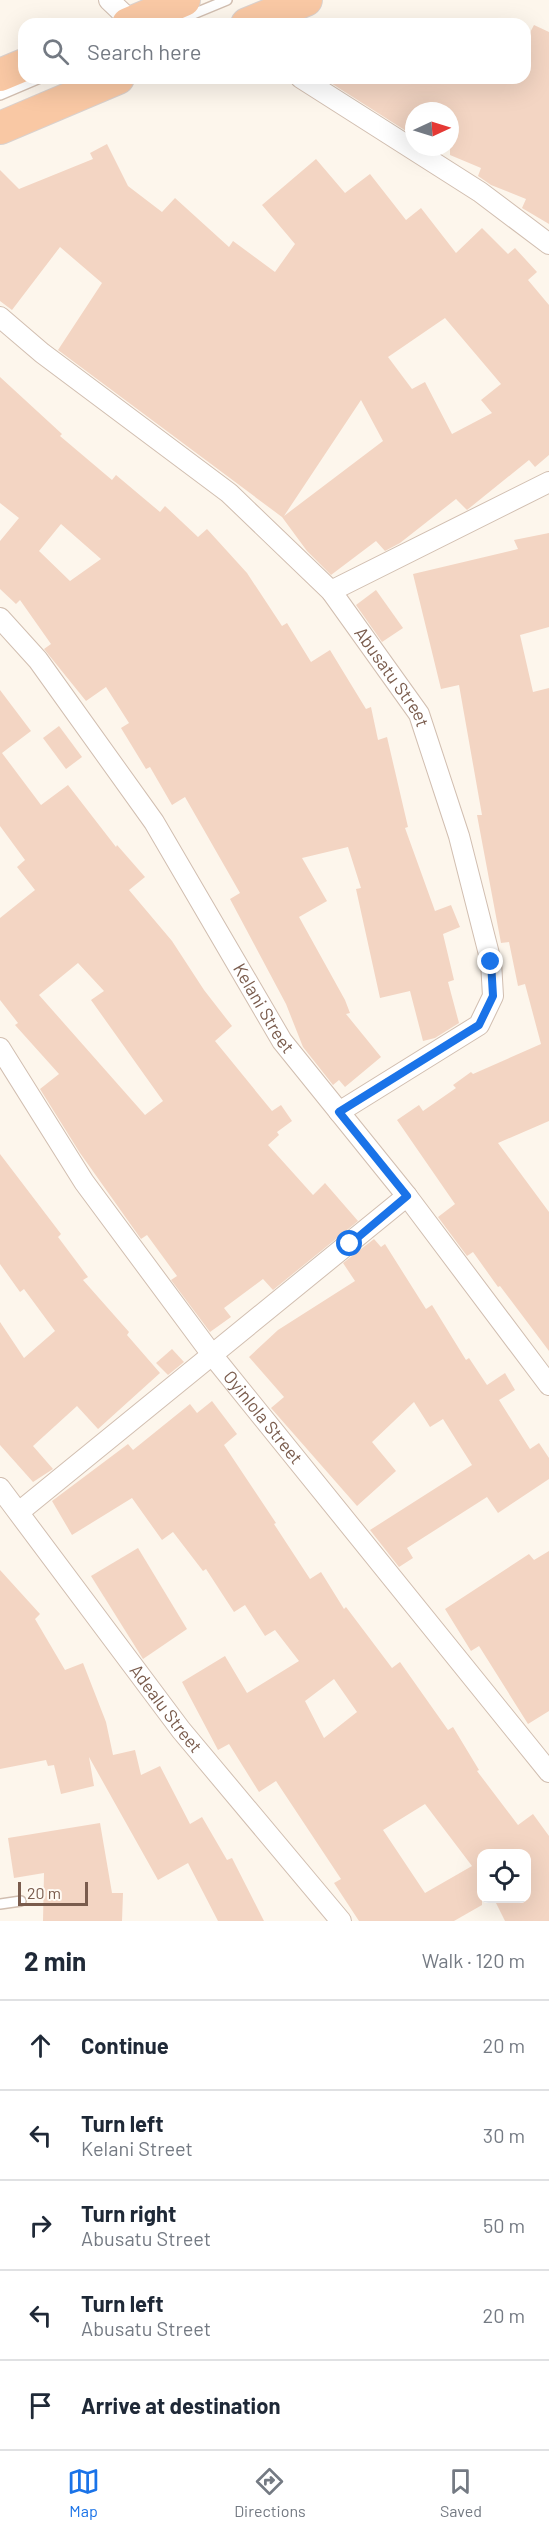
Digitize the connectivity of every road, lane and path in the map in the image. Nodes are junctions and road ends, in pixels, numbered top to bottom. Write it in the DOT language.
graph roads {
  1 [pos="109,0"];
  2 [pos="184,0"];
  3 [pos="227,0"];
  4 [pos="306,0"];
  5 [pos="125,18"];
  6 [pos="142,18"];
  7 [pos="184,18"];
  8 [pos="262,18"];
  9 [pos="18,68"];
  10 [pos="0,75"];
  11 [pos="25,84"];
  12 [pos="104,84"];
  13 [pos="310,84"];
  14 [pos="0,94"];
  15 [pos="0,128"];
  16 [pos="549,244"];
  17 [pos="0,316"];
  18 [pos="549,482"];
  19 [pos="331,591"];
  20 [pos="0,618"];
  21 [pos="0,1048"];
  22 [pos="339,1112"];
  23 [pos="407,1196"];
  24 [pos="213,1356"];
  25 [pos="549,1384"];
  26 [pos="0,1488"];
  27 [pos="19,1512"];
  28 [pos="549,1772"];
  29 [pos="21,1901"];
  30 [pos="0,1904"];
  31 [pos="341,1921"];
  1 -- 5 [label="street"];
  2 -- 6 [label="highway"];
  3 -- 7 [label="lane"];
  4 -- 8 [label="highway"];
  9 -- 10 [label="highway"];
  11 -- 14 [label="lane"];
  12 -- 15 [label="highway"];
  13 -- 16 [label="street"];
  17 -- 19 [label="street, Abusatu Street"];
  18 -- 19 [label="street"];
  19 -- 22 [label="street, Abusatu Street"];
  20 -- 22 [label="street, Kelani Street"];
  21 -- 24 [label="street, Oyinlola Street"];
  22 -- 23 [label="street, Kelani Street"];
  23 -- 24 [label="street"];
  23 -- 25 [label="street, Kelani Street"];
  24 -- 27 [label="street"];
  24 -- 28 [label="street, Oyinlola Street"];
  26 -- 27 [label="street, Adealu Street"];
  27 -- 31 [label="street, Adealu Street"];
  29 -- 30 [label="lane"];
}
